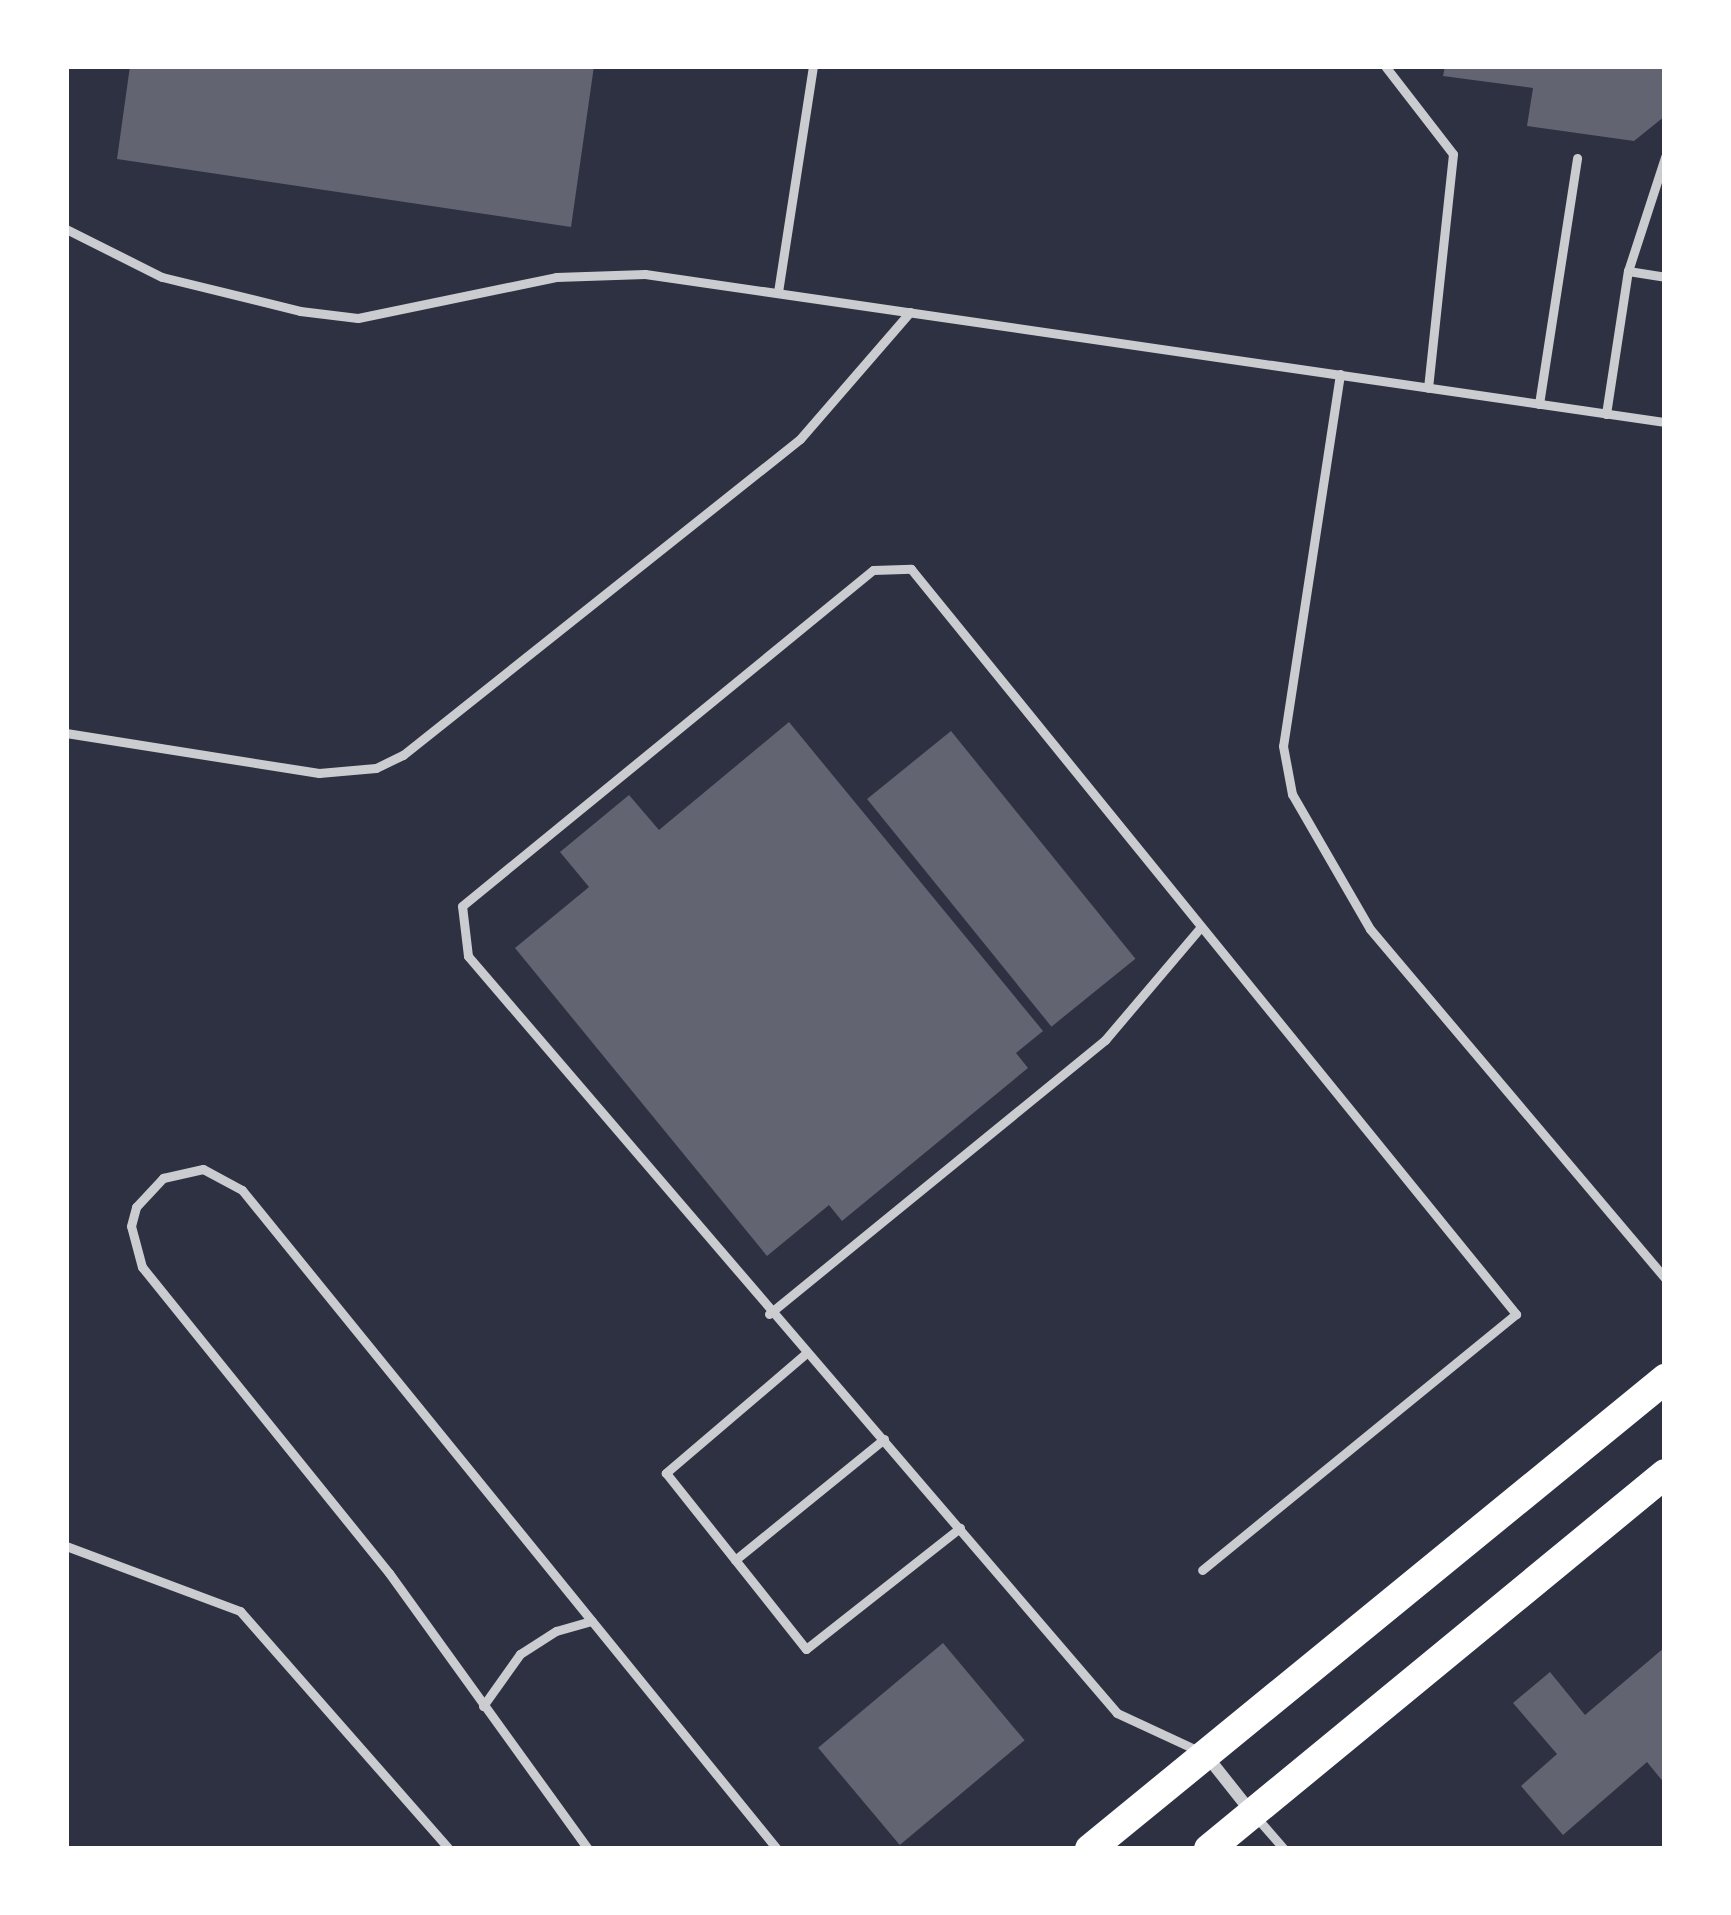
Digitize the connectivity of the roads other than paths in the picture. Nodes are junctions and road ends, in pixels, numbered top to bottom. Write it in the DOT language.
graph roads {
  1 [pos="813,66"];
  2 [pos="1385,66"];
  3 [pos="1665,157"];
  4 [pos="1576,158"];
  5 [pos="1648,196"];
  6 [pos="1665,199"];
  7 [pos="66,229"];
  8 [pos="1628,271"];
  9 [pos="1665,277"];
  10 [pos="778,292"];
  11 [pos="910,311"];
  12 [pos="1340,374"];
  13 [pos="1428,388"];
  14 [pos="1539,404"];
  15 [pos="1606,413"];
  16 [pos="1665,422"];
  17 [pos="66,733"];
  18 [pos="1201,927"];
  19 [pos="1665,1278"];
  20 [pos="769,1314"];
  21 [pos="804,1354"];
  22 [pos="1665,1379"];
  23 [pos="884,1439"];
  24 [pos="1665,1474"];
  25 [pos="960,1528"];
  26 [pos="66,1546"];
  27 [pos="735,1560"];
  28 [pos="1202,1570"];
  29 [pos="592,1621"];
  30 [pos="483,1706"];
  31 [pos="1206,1754"];
  32 [pos="1252,1813"];
  33 [pos="449,1849"];
  34 [pos="589,1849"];
  35 [pos="777,1849"];
  36 [pos="1090,1849"];
  37 [pos="1209,1849"];
  38 [pos="1284,1849"];
  1 -- 10 [label="lane"];
  2 -- 13 [label="lane"];
  3 -- 5 [label="lane"];
  4 -- 14 [label="lane"];
  5 -- 6 [label="lane"];
  5 -- 8 [label="lane"];
  7 -- 10 [label="lane"];
  8 -- 9 [label="lane"];
  8 -- 15 [label="lane"];
  10 -- 11 [label="lane"];
  11 -- 12 [label="lane"];
  11 -- 17 [label="lane"];
  12 -- 13 [label="lane"];
  12 -- 19 [label="lane"];
  13 -- 14 [label="lane"];
  14 -- 15 [label="lane"];
  15 -- 16 [label="lane"];
  18 -- 20 [label="lane"];
  18 -- 20 [label="lane"];
  18 -- 28 [label="lane"];
  20 -- 21 [label="lane"];
  21 -- 23 [label="lane"];
  21 -- 27 [label="lane"];
  22 -- 31 [label="main road"];
  23 -- 25 [label="lane"];
  23 -- 27 [label="lane"];
  24 -- 32 [label="main road"];
  25 -- 27 [label="lane"];
  25 -- 31 [label="lane"];
  26 -- 33 [label="lane"];
  29 -- 30 [label="lane"];
  29 -- 30 [label="lane"];
  29 -- 35 [label="lane"];
  30 -- 34 [label="lane"];
  31 -- 32 [label="street"];
  31 -- 36 [label="main road"];
  32 -- 37 [label="main road"];
  32 -- 38 [label="lane"];
}
